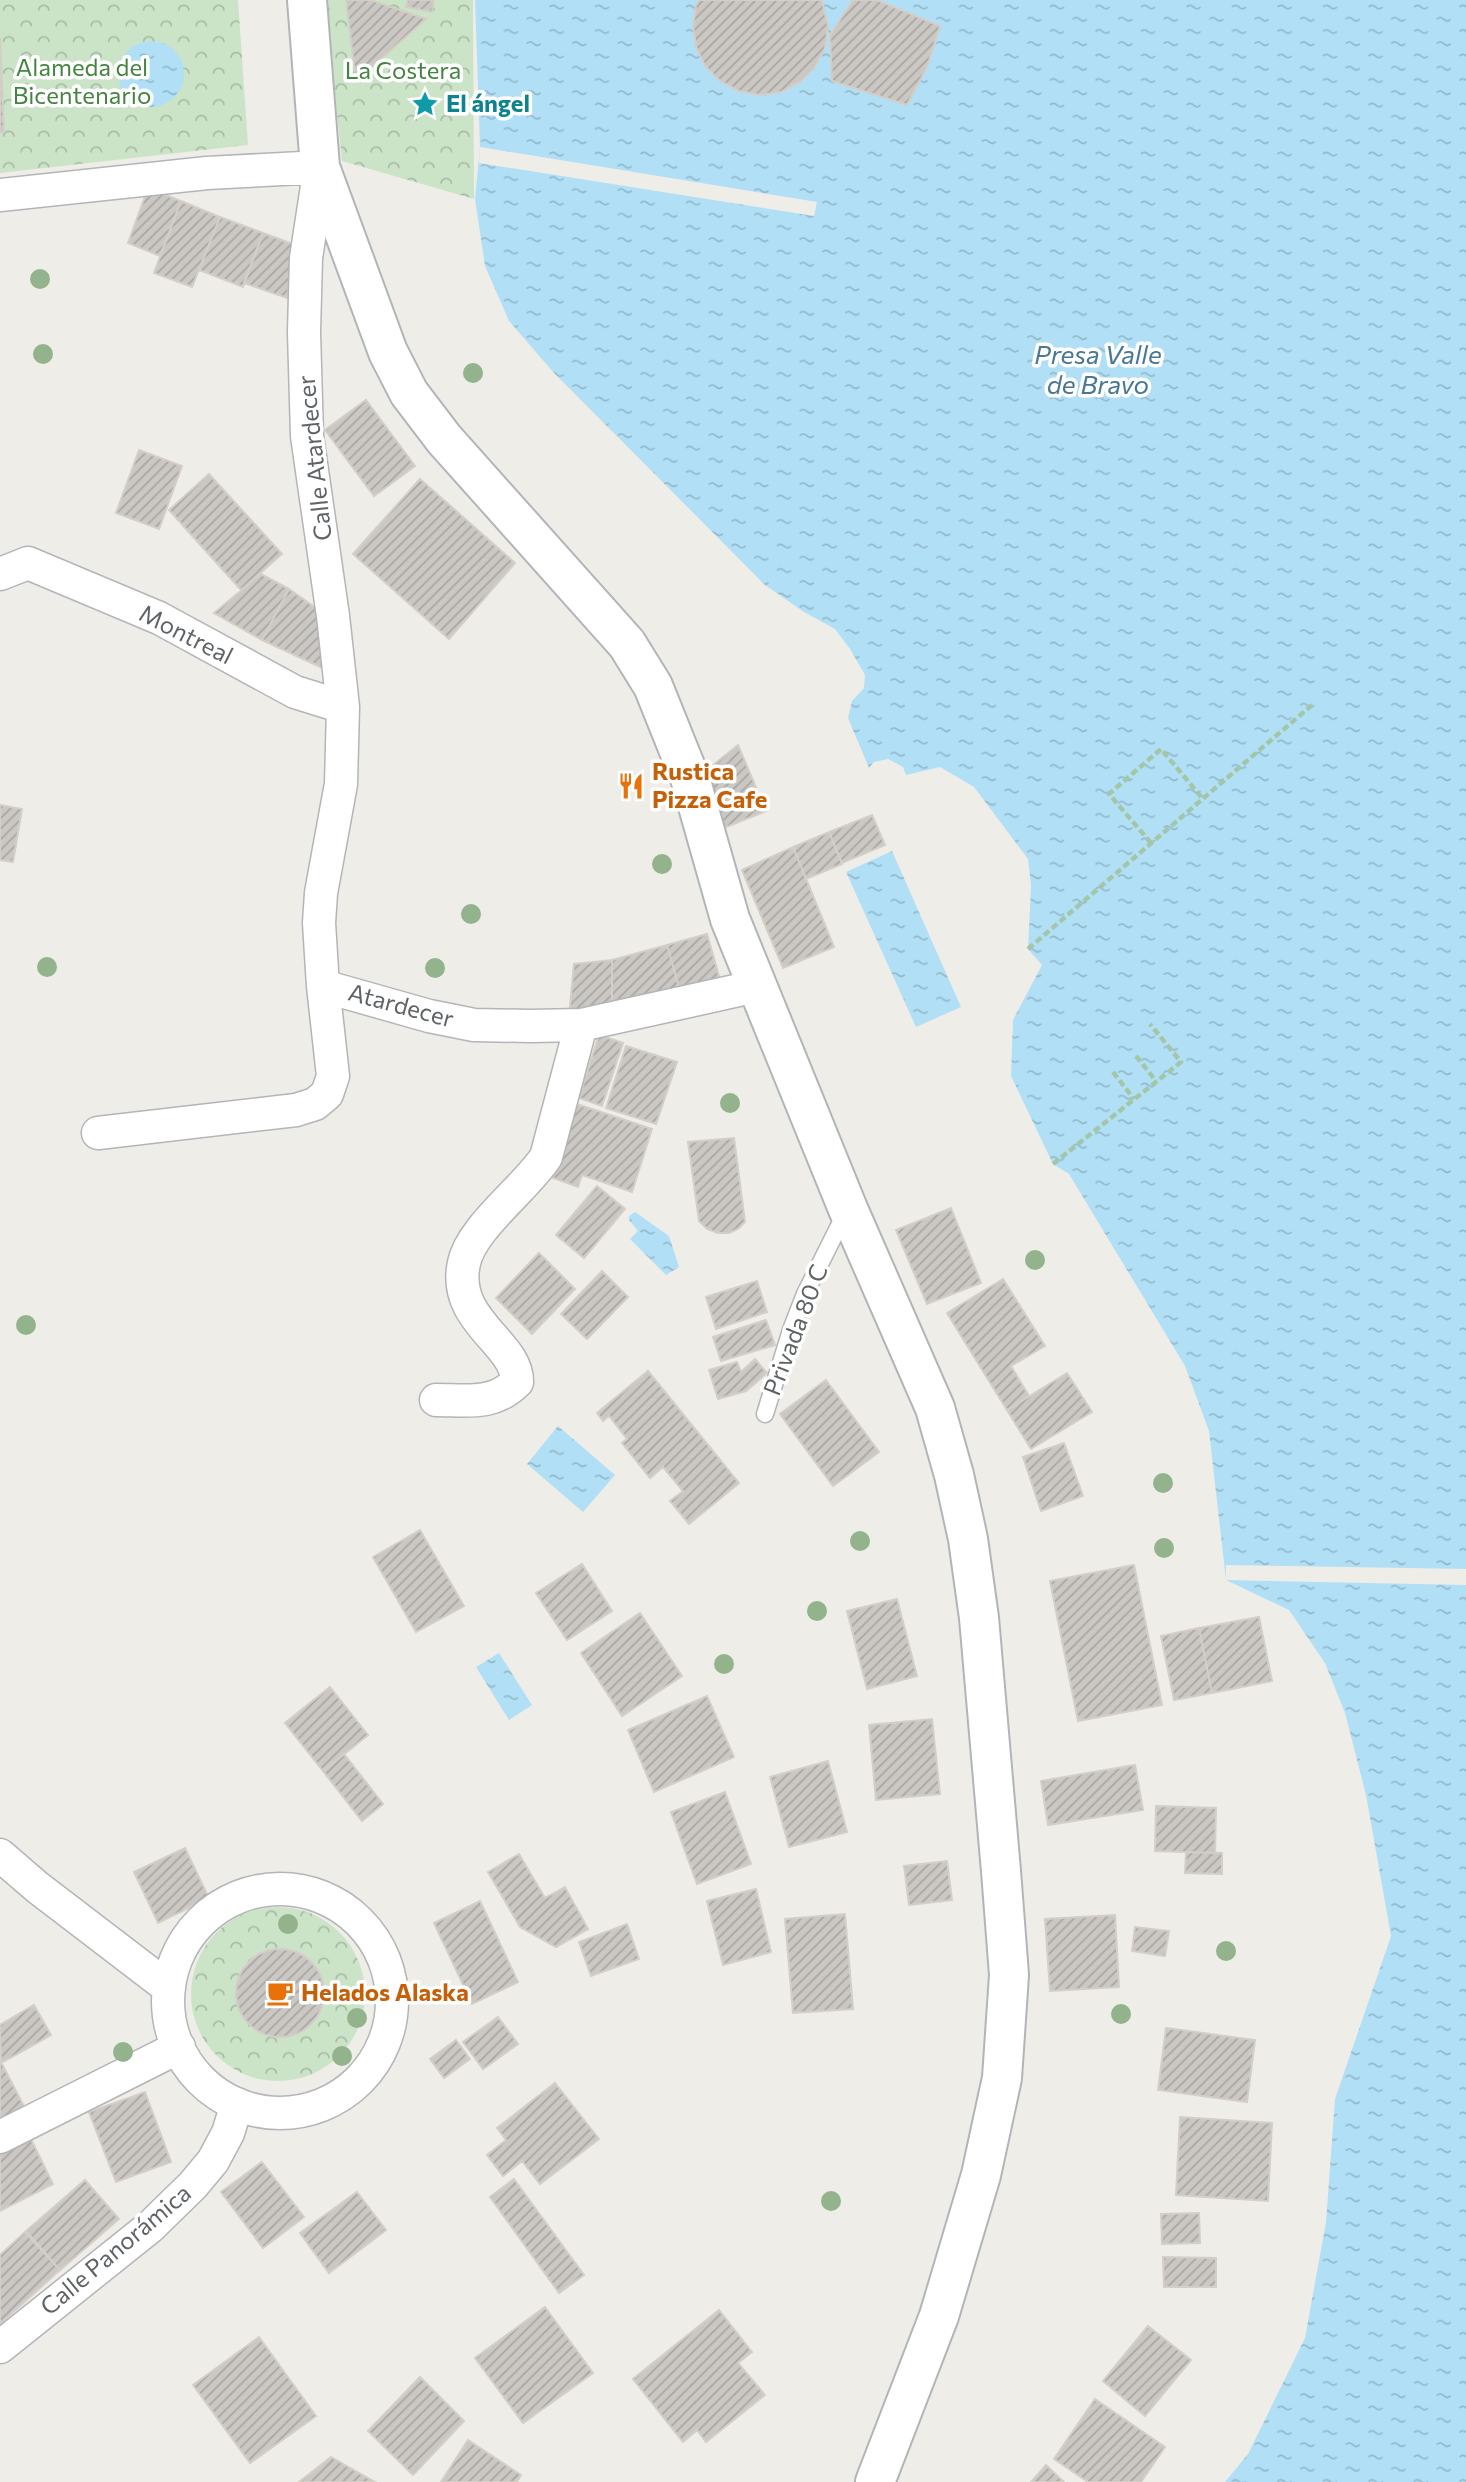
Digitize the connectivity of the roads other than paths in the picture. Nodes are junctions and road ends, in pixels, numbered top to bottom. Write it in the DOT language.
graph roads {
  1 [pos="307,0"];
  2 [pos="320,167"];
  3 [pos="0,195"];
  4 [pos="14,569"];
  5 [pos="343,706"];
  6 [pos="323,986"];
  7 [pos="757,986"];
  8 [pos="581,1026"];
  9 [pos="98,1133"];
  10 [pos="848,1209"];
  11 [pos="436,1400"];
  12 [pos="765,1413"];
  13 [pos="0,1855"];
  14 [pos="169,1988"];
  15 [pos="178,2047"];
  16 [pos="237,2104"];
  17 [pos="0,2137"];
  18 [pos="0,2347"];
  19 [pos="875,2482"];
  1 -- 2 [label="main road"];
  2 -- 3 [label="street"];
  2 -- 5 [label="street, Calle Atardecer"];
  2 -- 7 [label="main road"];
  4 -- 5 [label="street, Montreal"];
  5 -- 6 [label="street, Atardecer"];
  6 -- 8 [label="street, Atardecer"];
  6 -- 9 [label="street"];
  7 -- 8 [label="street, Atardecer"];
  7 -- 10 [label="main road"];
  8 -- 11 [label="street"];
  10 -- 12 [label="lane, Privada 80 C"];
  10 -- 19 [label="main road"];
  13 -- 14 [label="street"];
  14 -- 15 [label="street"];
  14 -- 16 [label="street"];
  15 -- 16 [label="street"];
  15 -- 17 [label="street"];
  16 -- 18 [label="street, Calle Panorámica"];
}
